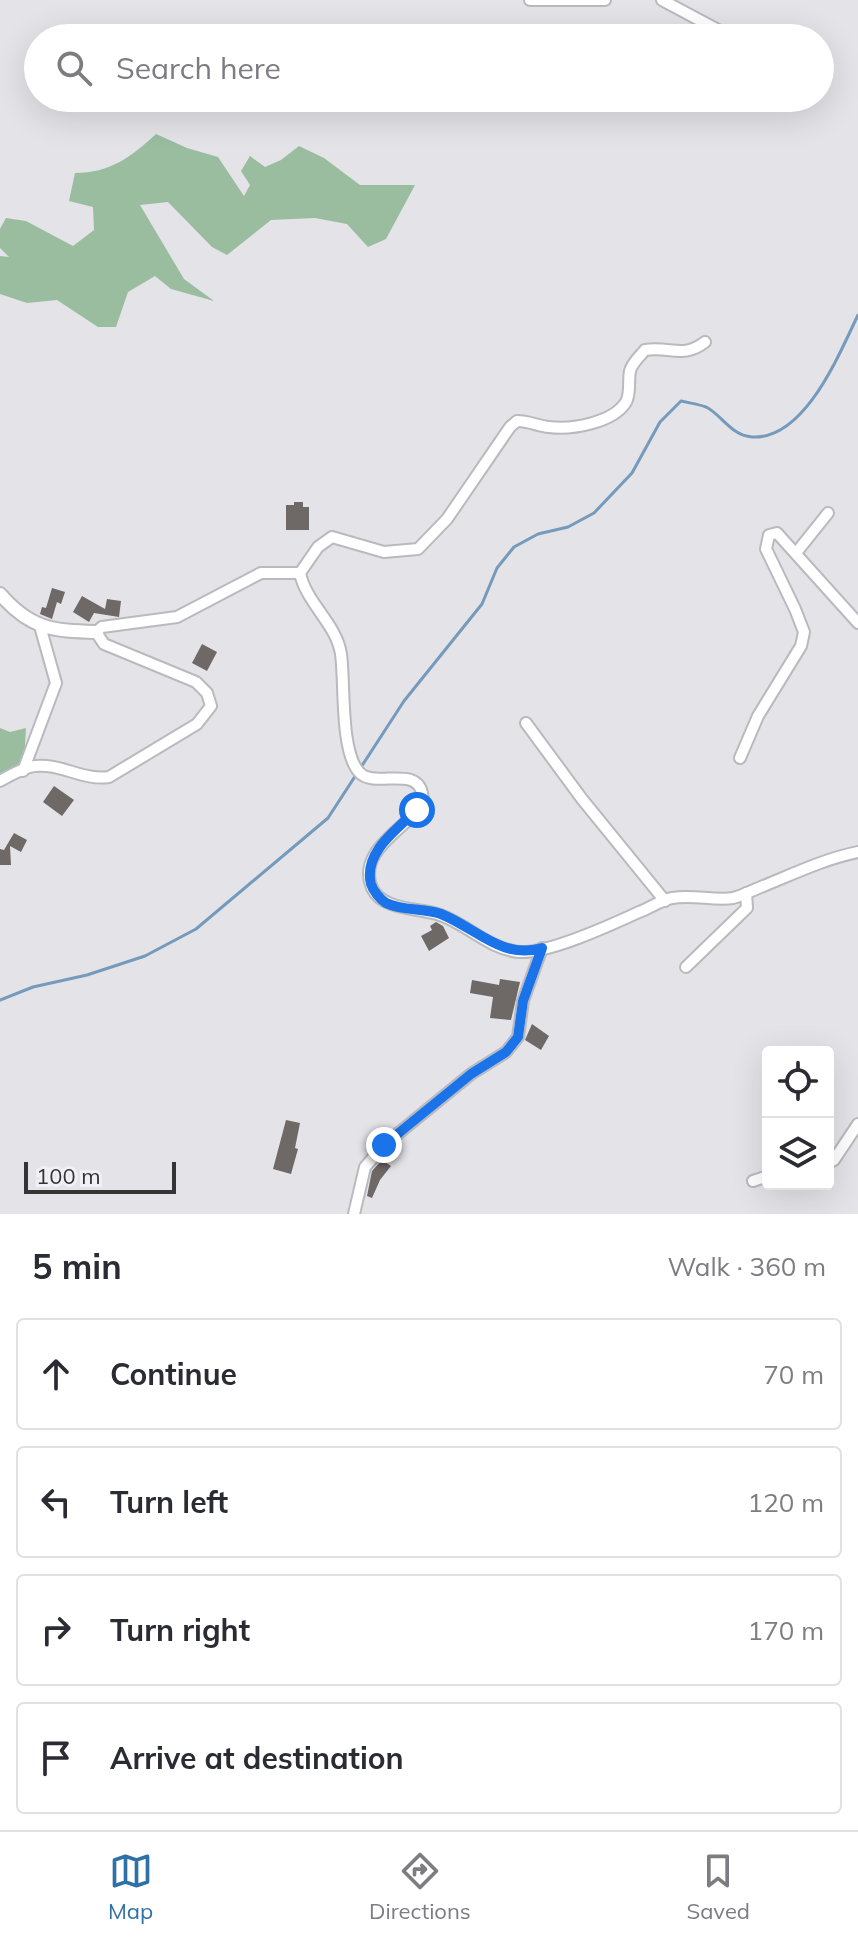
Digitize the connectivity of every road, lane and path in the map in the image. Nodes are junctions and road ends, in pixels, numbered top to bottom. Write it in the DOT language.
graph roads {
  1 [pos="530,0"];
  2 [pos="605,0"];
  3 [pos="662,0"];
  4 [pos="707,24"];
  5 [pos="705,342"];
  6 [pos="828,513"];
  7 [pos="796,553"];
  8 [pos="300,573"];
  9 [pos="0,594"];
  10 [pos="858,623"];
  11 [pos="40,626"];
  12 [pos="96,632"];
  13 [pos="526,723"];
  14 [pos="740,758"];
  15 [pos="23,771"];
  16 [pos="0,781"];
  17 [pos="858,852"];
  18 [pos="746,893"];
  19 [pos="665,901"];
  20 [pos="542,948"];
  21 [pos="686,967"];
  22 [pos="858,1124"];
  23 [pos="834,1160"];
  24 [pos="762,1178"];
  25 [pos="753,1181"];
  26 [pos="354,1214"];
  1 -- 2 [label="street"];
  3 -- 4 [label="street"];
  5 -- 8 [label="street"];
  6 -- 7 [label="street"];
  7 -- 10 [label="street"];
  7 -- 14 [label="street"];
  8 -- 12 [label="street"];
  8 -- 20 [label="street"];
  9 -- 11 [label="street"];
  11 -- 12 [label="street"];
  11 -- 15 [label="street"];
  12 -- 15 [label="street"];
  13 -- 19 [label="street"];
  15 -- 16 [label="street"];
  17 -- 18 [label="street"];
  18 -- 19 [label="street"];
  18 -- 21 [label="street"];
  19 -- 20 [label="street"];
  20 -- 26 [label="street"];
  22 -- 23 [label="street"];
  24 -- 25 [label="street"];
}
